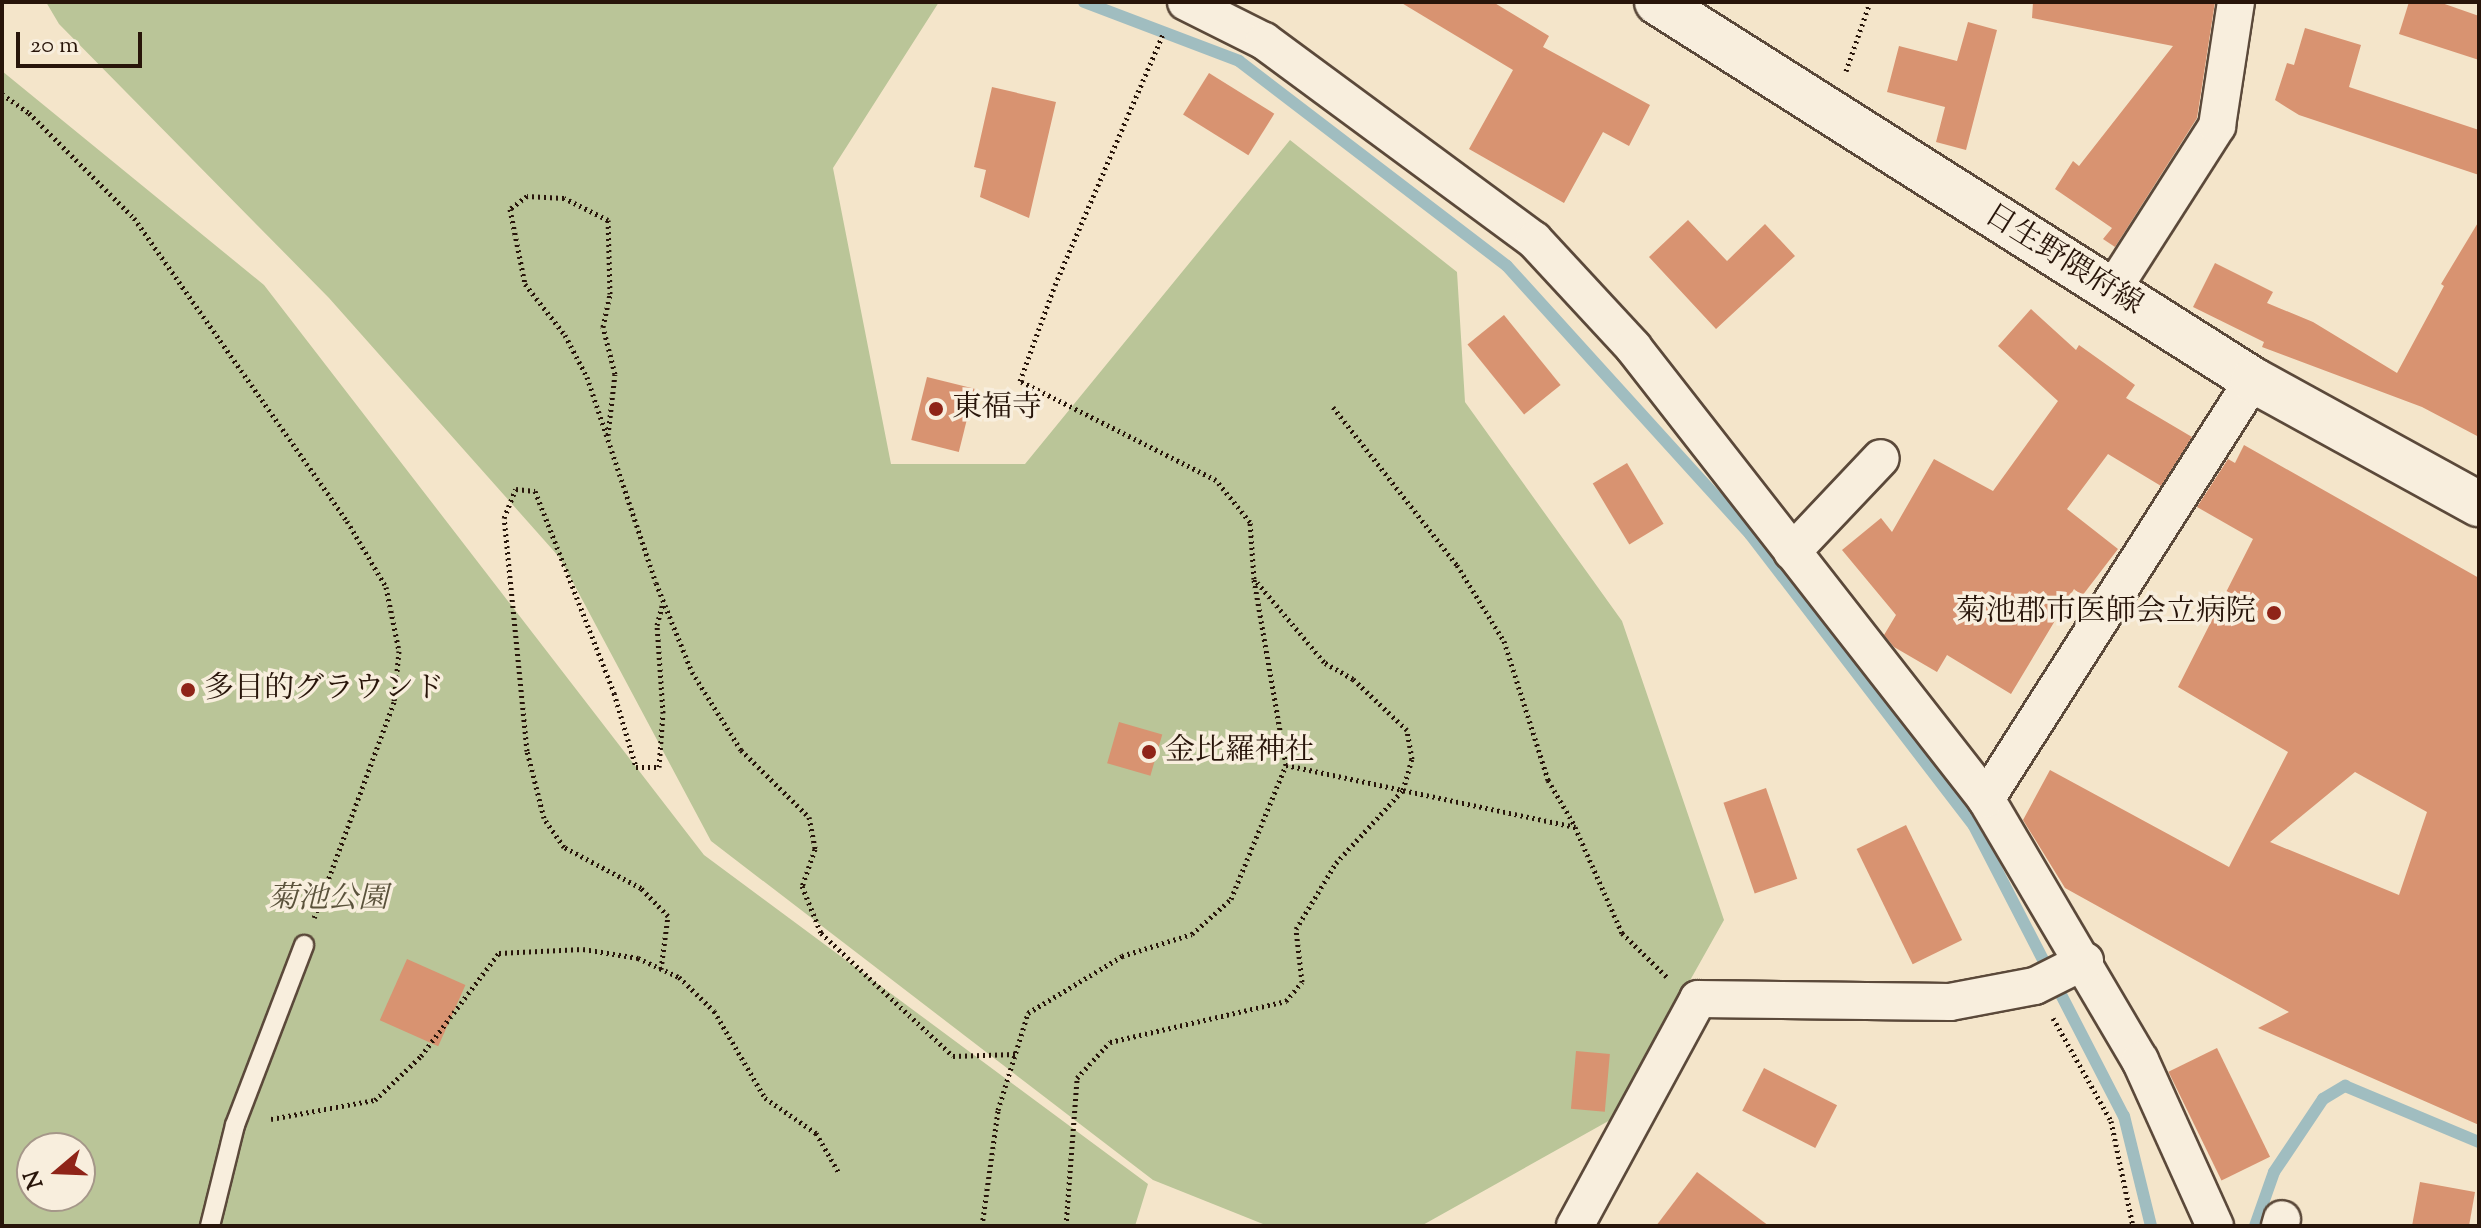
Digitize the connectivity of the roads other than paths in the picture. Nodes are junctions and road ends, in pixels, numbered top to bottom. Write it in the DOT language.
graph roads {
  1 [pos="1186,2"];
  2 [pos="1657,2"];
  3 [pos="2236,2"];
  4 [pos="2111,292"];
  5 [pos="2253,380"];
  6 [pos="1881,458"];
  7 [pos="2479,504"];
  8 [pos="1792,552"];
  9 [pos="1986,799"];
  10 [pos="304,945"];
  11 [pos="2085,961"];
  12 [pos="210,1226"];
  13 [pos="1575,1226"];
  14 [pos="2215,1226"];
  1 -- 8 [label="street"];
  2 -- 4 [label="main road, 日生野隈府線"];
  3 -- 4 [label="street"];
  4 -- 5 [label="main road, 日生野隈府線"];
  5 -- 7 [label="main road, 日生野隈府線"];
  5 -- 9 [label="street"];
  6 -- 8 [label="street"];
  8 -- 9 [label="street"];
  9 -- 11 [label="street"];
  10 -- 12 [label="lane"];
  11 -- 13 [label="street"];
  11 -- 14 [label="street"];
}
